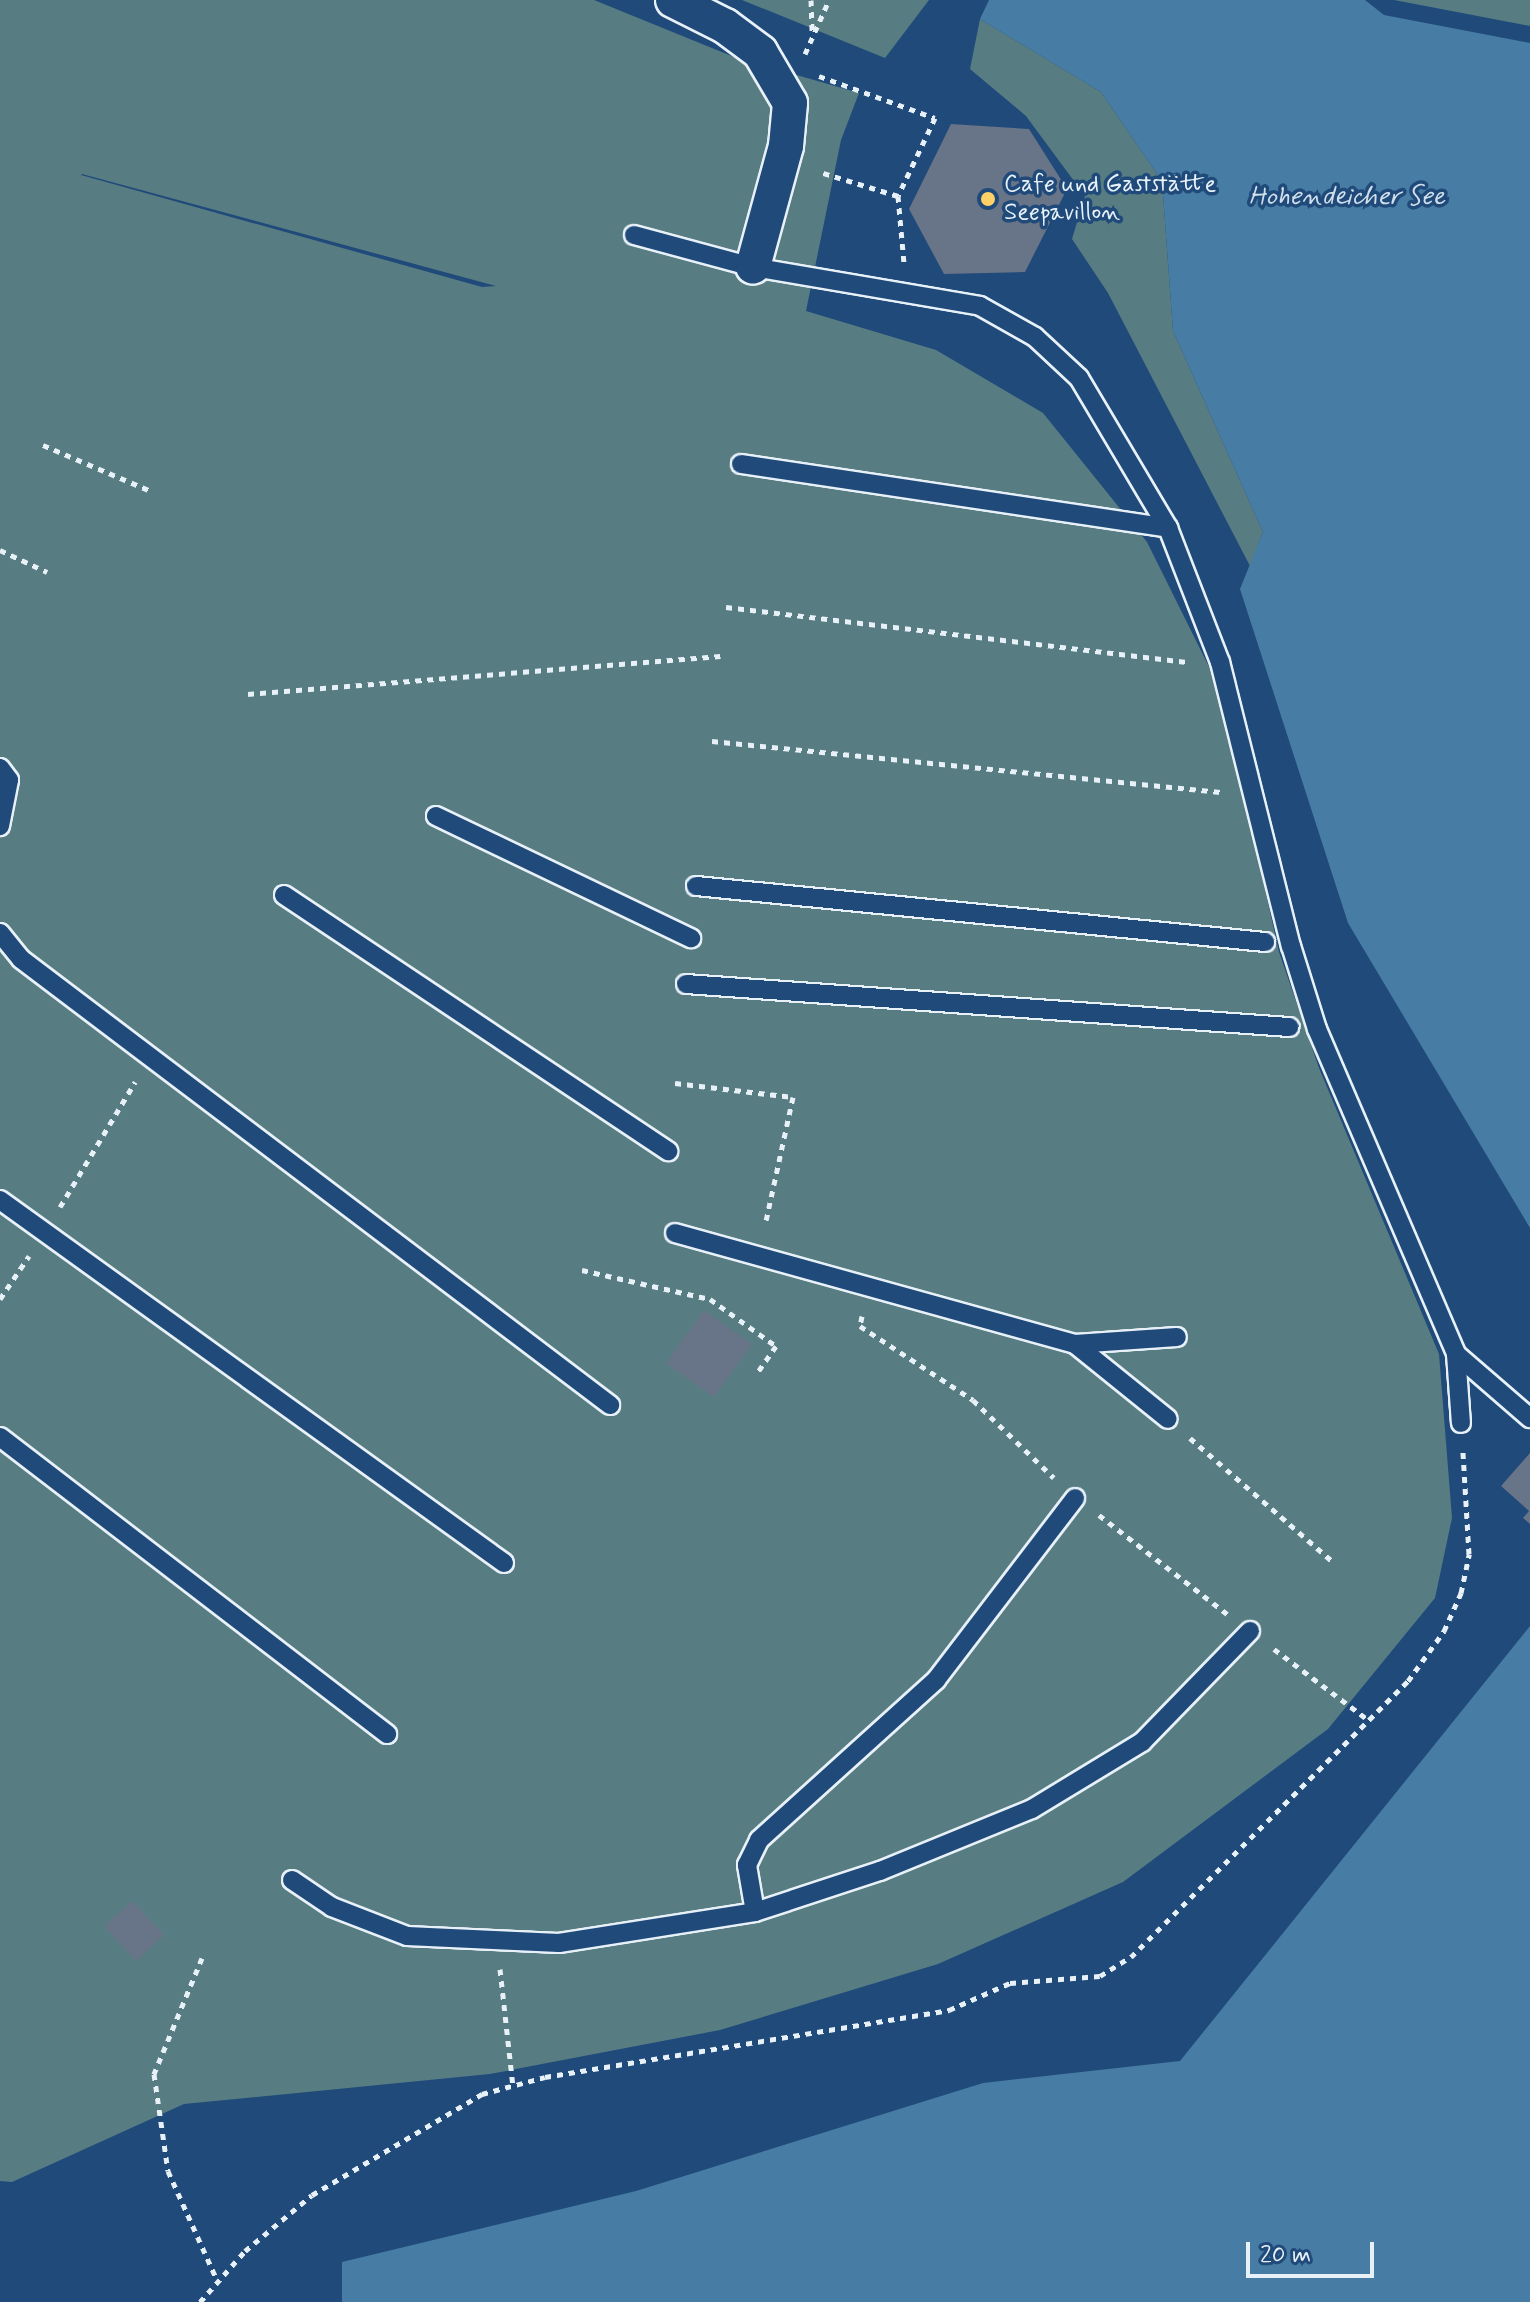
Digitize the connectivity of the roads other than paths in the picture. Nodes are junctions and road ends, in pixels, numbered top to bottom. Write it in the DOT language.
graph roads {
  1 [pos="673,0"];
  2 [pos="634,235"];
  3 [pos="753,267"];
  4 [pos="741,464"];
  5 [pos="1168,528"];
  6 [pos="0,768"];
  7 [pos="436,816"];
  8 [pos="0,826"];
  9 [pos="696,886"];
  10 [pos="284,895"];
  11 [pos="0,933"];
  12 [pos="691,938"];
  13 [pos="1265,942"];
  14 [pos="686,984"];
  15 [pos="1289,1027"];
  16 [pos="668,1151"];
  17 [pos="0,1200"];
  18 [pos="675,1233"];
  19 [pos="1177,1337"];
  20 [pos="1075,1344"];
  21 [pos="1456,1354"];
  22 [pos="610,1405"];
  23 [pos="1530,1418"];
  24 [pos="1168,1419"];
  25 [pos="1461,1423"];
  26 [pos="0,1437"];
  27 [pos="1075,1498"];
  28 [pos="504,1563"];
  29 [pos="1250,1631"];
  30 [pos="387,1734"];
  31 [pos="292,1880"];
  32 [pos="755,1912"];
  1 -- 3 [label="street"];
  2 -- 3 [label="lane"];
  3 -- 5 [label="lane"];
  4 -- 5 [label="lane"];
  5 -- 21 [label="lane"];
  6 -- 8 [label="lane"];
  7 -- 12 [label="lane"];
  9 -- 13 [label="lane"];
  10 -- 16 [label="lane"];
  11 -- 22 [label="lane"];
  14 -- 15 [label="lane"];
  17 -- 28 [label="lane"];
  18 -- 20 [label="lane"];
  19 -- 20 [label="lane"];
  20 -- 24 [label="lane"];
  21 -- 23 [label="lane"];
  21 -- 25 [label="lane"];
  26 -- 30 [label="lane"];
  27 -- 32 [label="lane"];
  29 -- 32 [label="lane"];
  31 -- 32 [label="lane"];
}
